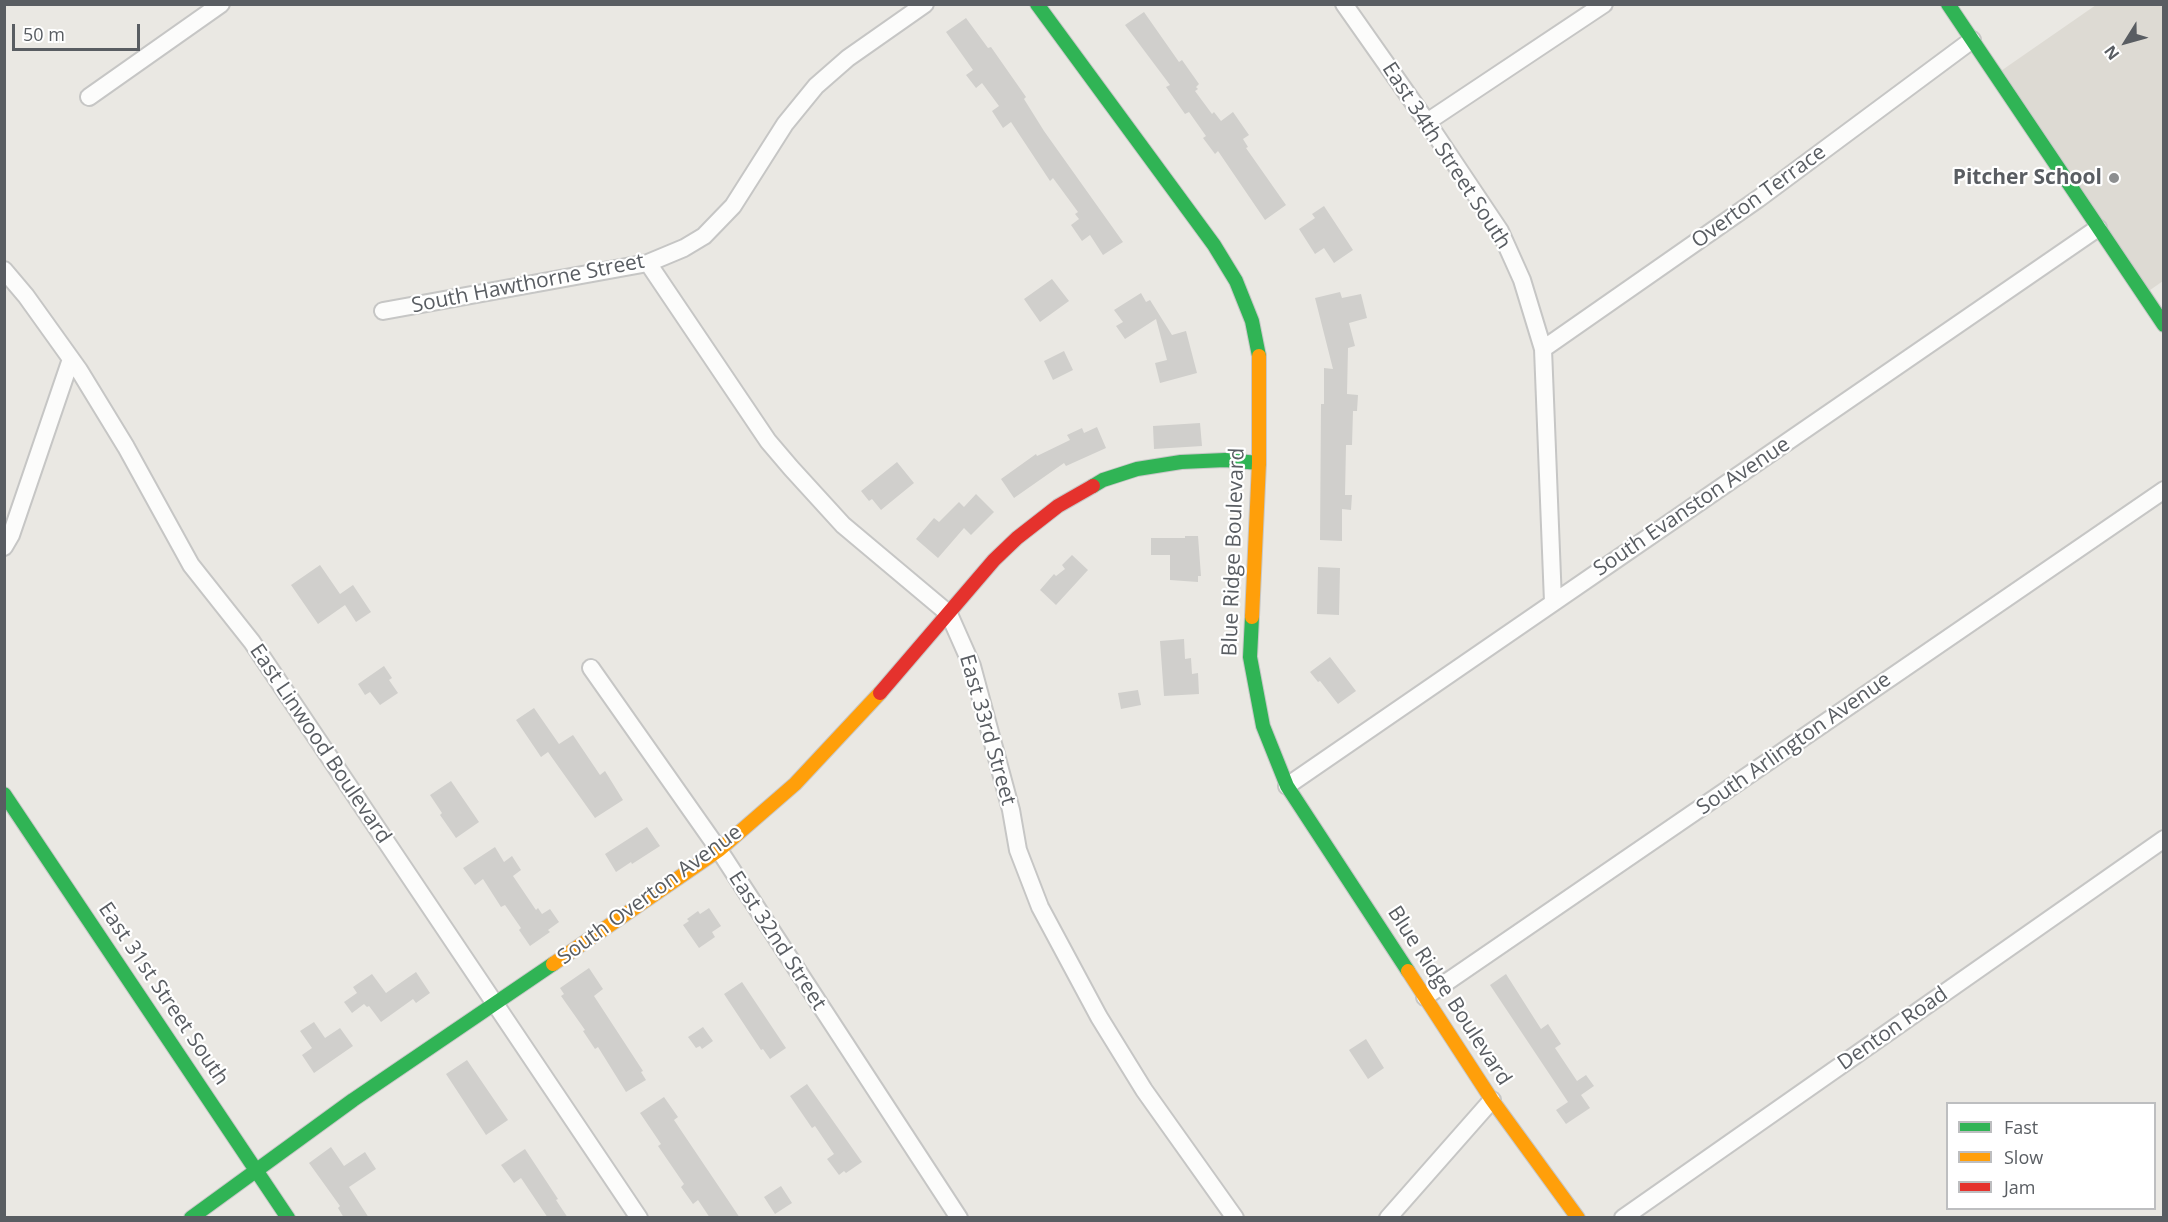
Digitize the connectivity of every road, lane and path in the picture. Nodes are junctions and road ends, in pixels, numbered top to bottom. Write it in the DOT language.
graph roads {
  1 [pos="221,4"];
  2 [pos="925,4"];
  3 [pos="1037,4"];
  4 [pos="1344,4"];
  5 [pos="1604,4"];
  6 [pos="1948,4"];
  7 [pos="1972,40"];
  8 [pos="89,97"];
  9 [pos="1427,122"];
  10 [pos="2098,228"];
  11 [pos="648,263"];
  12 [pos="4,270"];
  13 [pos="383,311"];
  14 [pos="2163,325"];
  15 [pos="1543,349"];
  16 [pos="71,359"];
  17 [pos="1259,463"];
  18 [pos="2163,490"];
  19 [pos="4,547"];
  20 [pos="1553,602"];
  21 [pos="949,615"];
  22 [pos="591,668"];
  23 [pos="1287,786"];
  24 [pos="4,794"];
  25 [pos="2163,839"];
  26 [pos="719,850"];
  27 [pos="1425,998"];
  28 [pos="495,1004"];
  29 [pos="1492,1100"];
  30 [pos="256,1170"];
  31 [pos="191,1218"];
  32 [pos="288,1218"];
  33 [pos="639,1218"];
  34 [pos="959,1218"];
  35 [pos="1236,1218"];
  36 [pos="1388,1218"];
  37 [pos="1578,1218"];
  38 [pos="1623,1218"];
  1 -- 8 [label="street"];
  2 -- 11 [label="street, South Hawthorne Street"];
  3 -- 17 [label="street, Blue Ridge Boulevard"];
  4 -- 9 [label="street, East 34th Street South"];
  5 -- 9 [label="street"];
  6 -- 7 [label="street"];
  7 -- 10 [label="street"];
  7 -- 15 [label="street, Overton Terrace"];
  9 -- 15 [label="street, East 34th Street South"];
  10 -- 14 [label="street"];
  10 -- 20 [label="street, South Evanston Avenue"];
  11 -- 13 [label="street, South Hawthorne Street"];
  11 -- 21 [label="street, East 33rd Street"];
  12 -- 16 [label="street, East Linwood Boulevard"];
  15 -- 20 [label="street, East 34th Street South"];
  16 -- 19 [label="street"];
  16 -- 28 [label="street, East Linwood Boulevard"];
  17 -- 21 [label="street, South Overton Avenue"];
  17 -- 23 [label="street, Blue Ridge Boulevard"];
  18 -- 27 [label="street, South Arlington Avenue"];
  20 -- 23 [label="street, South Evanston Avenue"];
  21 -- 26 [label="street, South Overton Avenue"];
  21 -- 35 [label="street, East 33rd Street"];
  22 -- 26 [label="street, East 32nd Street"];
  23 -- 27 [label="street, Blue Ridge Boulevard"];
  24 -- 30 [label="street, East 31st Street South"];
  25 -- 38 [label="street, Denton Road"];
  26 -- 28 [label="street, South Overton Avenue"];
  26 -- 34 [label="street, East 32nd Street"];
  27 -- 29 [label="street, Blue Ridge Boulevard"];
  28 -- 30 [label="street, South Overton Avenue"];
  28 -- 33 [label="street, East Linwood Boulevard"];
  29 -- 36 [label="street"];
  29 -- 37 [label="street, Blue Ridge Boulevard"];
  30 -- 31 [label="street, South Overton Avenue"];
  30 -- 32 [label="street, East 31st Street South"];
}
